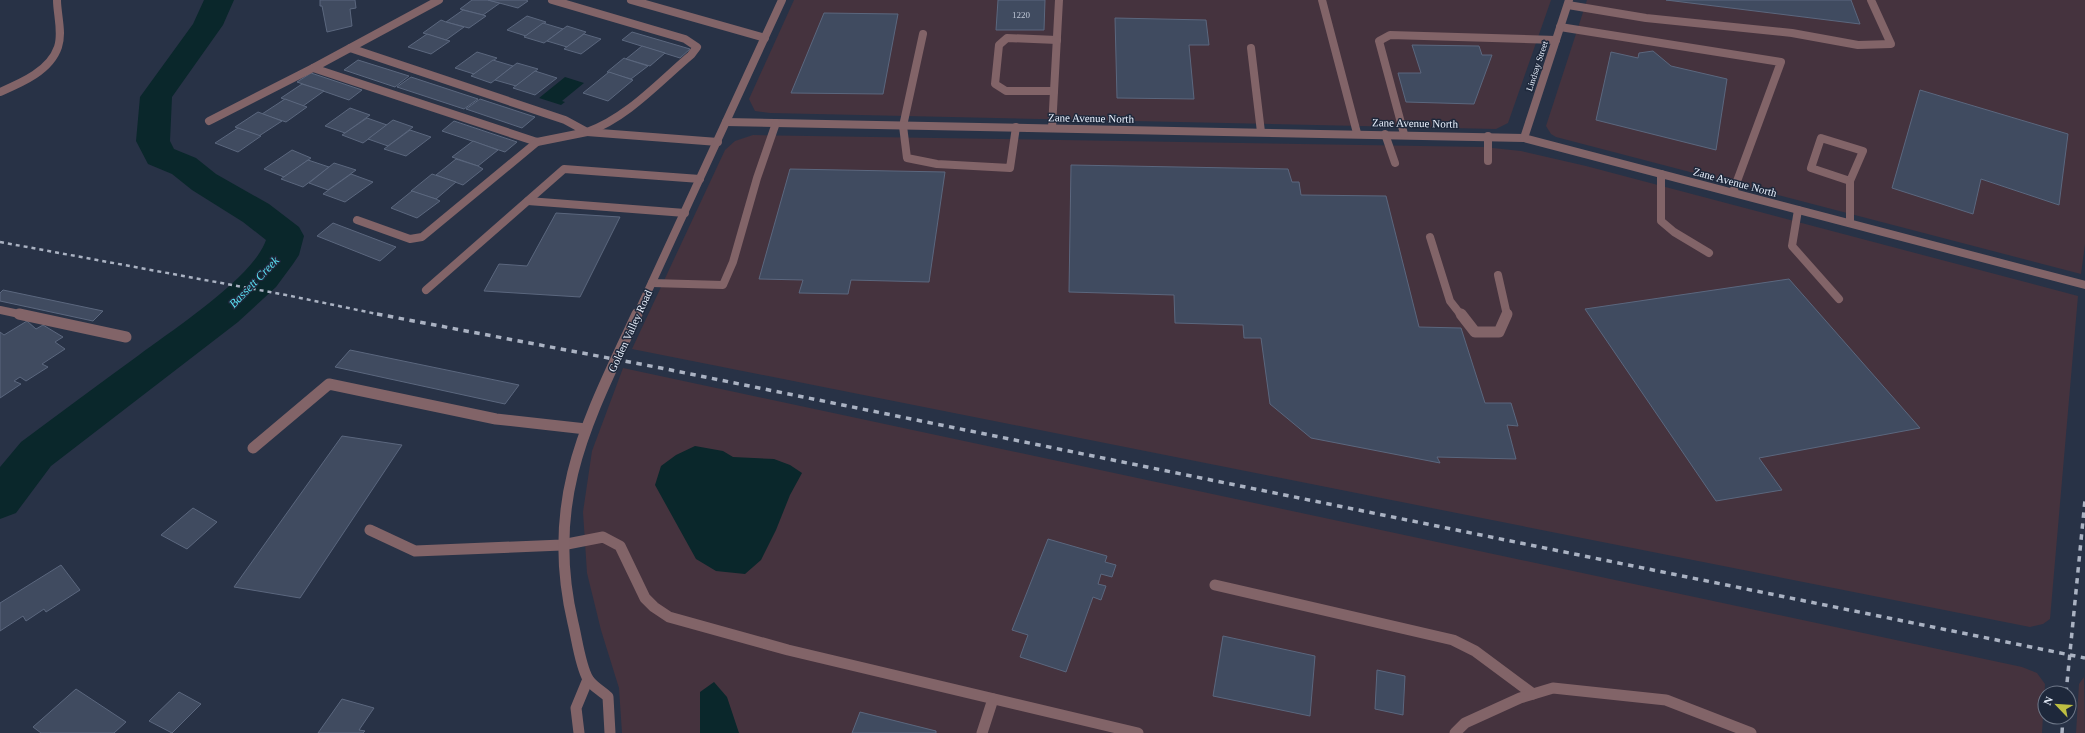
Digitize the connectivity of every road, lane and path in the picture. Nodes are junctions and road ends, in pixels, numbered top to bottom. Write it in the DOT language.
graph roads {
  1 [pos="57,0"];
  2 [pos="439,0"];
  3 [pos="552,0"];
  4 [pos="631,0"];
  5 [pos="782,0"];
  6 [pos="1059,0"];
  7 [pos="1322,0"];
  8 [pos="1871,0"];
  9 [pos="1568,3"];
  10 [pos="1560,27"];
  11 [pos="923,34"];
  12 [pos="765,38"];
  13 [pos="1057,40"];
  14 [pos="1556,40"];
  15 [pos="350,48"];
  16 [pos="1251,48"];
  17 [pos="313,68"];
  18 [pos="1054,91"];
  19 [pos="0,92"];
  20 [pos="209,121"];
  21 [pos="726,122"];
  22 [pos="776,123"];
  23 [pos="904,126"];
  24 [pos="1016,127"];
  25 [pos="1052,128"];
  26 [pos="587,132"];
  27 [pos="1261,132"];
  28 [pos="1357,133"];
  29 [pos="1385,134"];
  30 [pos="1404,134"];
  31 [pos="1488,136"];
  32 [pos="1524,138"];
  33 [pos="537,142"];
  34 [pos="718,142"];
  35 [pos="1488,161"];
  36 [pos="1395,163"];
  37 [pos="1661,174"];
  38 [pos="700,179"];
  39 [pos="1850,181"];
  40 [pos="1733,192"];
  41 [pos="528,201"];
  42 [pos="1798,210"];
  43 [pos="685,213"];
  44 [pos="357,220"];
  45 [pos="1850,223"];
  46 [pos="1430,237"];
  47 [pos="1709,253"];
  48 [pos="1498,275"];
  49 [pos="652,283"];
  50 [pos="2085,285"];
  51 [pos="426,290"];
  52 [pos="1840,299"];
  53 [pos="0,310"];
  54 [pos="126,337"];
  55 [pos="586,429"];
  56 [pos="253,448"];
  57 [pos="370,530"];
  58 [pos="562,545"];
  59 [pos="1216,585"];
  60 [pos="588,679"];
  61 [pos="1533,694"];
  62 [pos="992,699"];
  63 [pos="579,733"];
  64 [pos="610,733"];
  65 [pos="982,733"];
  66 [pos="1138,733"];
  67 [pos="1455,733"];
  68 [pos="1751,733"];
  1 -- 19 [label="street"];
  2 -- 15 [label="street"];
  3 -- 26 [label="street"];
  4 -- 12 [label="street"];
  5 -- 12 [label="street, Golden Valley Road"];
  6 -- 13 [label="street"];
  7 -- 28 [label="street"];
  8 -- 9 [label="street"];
  9 -- 10 [label="street, Lindsay Street"];
  10 -- 14 [label="street, Lindsay Street"];
  10 -- 40 [label="street"];
  11 -- 23 [label="street"];
  12 -- 21 [label="street, Golden Valley Road"];
  13 -- 18 [label="street"];
  13 -- 18 [label="street"];
  14 -- 30 [label="street"];
  14 -- 32 [label="street, Lindsay Street"];
  15 -- 17 [label="street"];
  15 -- 26 [label="street"];
  16 -- 27 [label="street"];
  17 -- 20 [label="street"];
  17 -- 33 [label="street"];
  18 -- 25 [label="street"];
  21 -- 22 [label="street, Zane Avenue North"];
  21 -- 34 [label="street, Golden Valley Road"];
  22 -- 23 [label="street, Zane Avenue North"];
  22 -- 49 [label="street"];
  23 -- 24 [label="street, Zane Avenue North"];
  23 -- 24 [label="street"];
  24 -- 25 [label="street, Zane Avenue North"];
  25 -- 27 [label="street, Zane Avenue North"];
  26 -- 33 [label="street"];
  26 -- 34 [label="street"];
  27 -- 28 [label="street, Zane Avenue North"];
  28 -- 29 [label="street, Zane Avenue North"];
  29 -- 30 [label="street, Zane Avenue North"];
  29 -- 36 [label="street"];
  30 -- 31 [label="street, Zane Avenue North"];
  31 -- 32 [label="street, Zane Avenue North"];
  31 -- 35 [label="street"];
  32 -- 37 [label="street, Zane Avenue North"];
  33 -- 44 [label="street"];
  34 -- 38 [label="street, Golden Valley Road"];
  37 -- 40 [label="street, Zane Avenue North"];
  37 -- 47 [label="street"];
  38 -- 41 [label="street"];
  38 -- 43 [label="street, Golden Valley Road"];
  39 -- 39 [label="street"];
  39 -- 45 [label="street"];
  40 -- 42 [label="street, Zane Avenue North"];
  41 -- 43 [label="street"];
  41 -- 51 [label="street"];
  42 -- 45 [label="street, Zane Avenue North"];
  42 -- 52 [label="street"];
  43 -- 49 [label="street, Golden Valley Road"];
  45 -- 50 [label="street, Zane Avenue North"];
  46 -- 48 [label="street"];
  49 -- 55 [label="street, Golden Valley Road"];
  53 -- 54 [label="street"];
  55 -- 56 [label="street"];
  55 -- 58 [label="street, Golden Valley Road"];
  57 -- 58 [label="street"];
  58 -- 60 [label="street, Golden Valley Road"];
  58 -- 62 [label="street"];
  59 -- 61 [label="street"];
  60 -- 63 [label="street"];
  60 -- 64 [label="street"];
  61 -- 67 [label="street"];
  61 -- 68 [label="street"];
  62 -- 65 [label="street"];
  62 -- 66 [label="street"];
}
